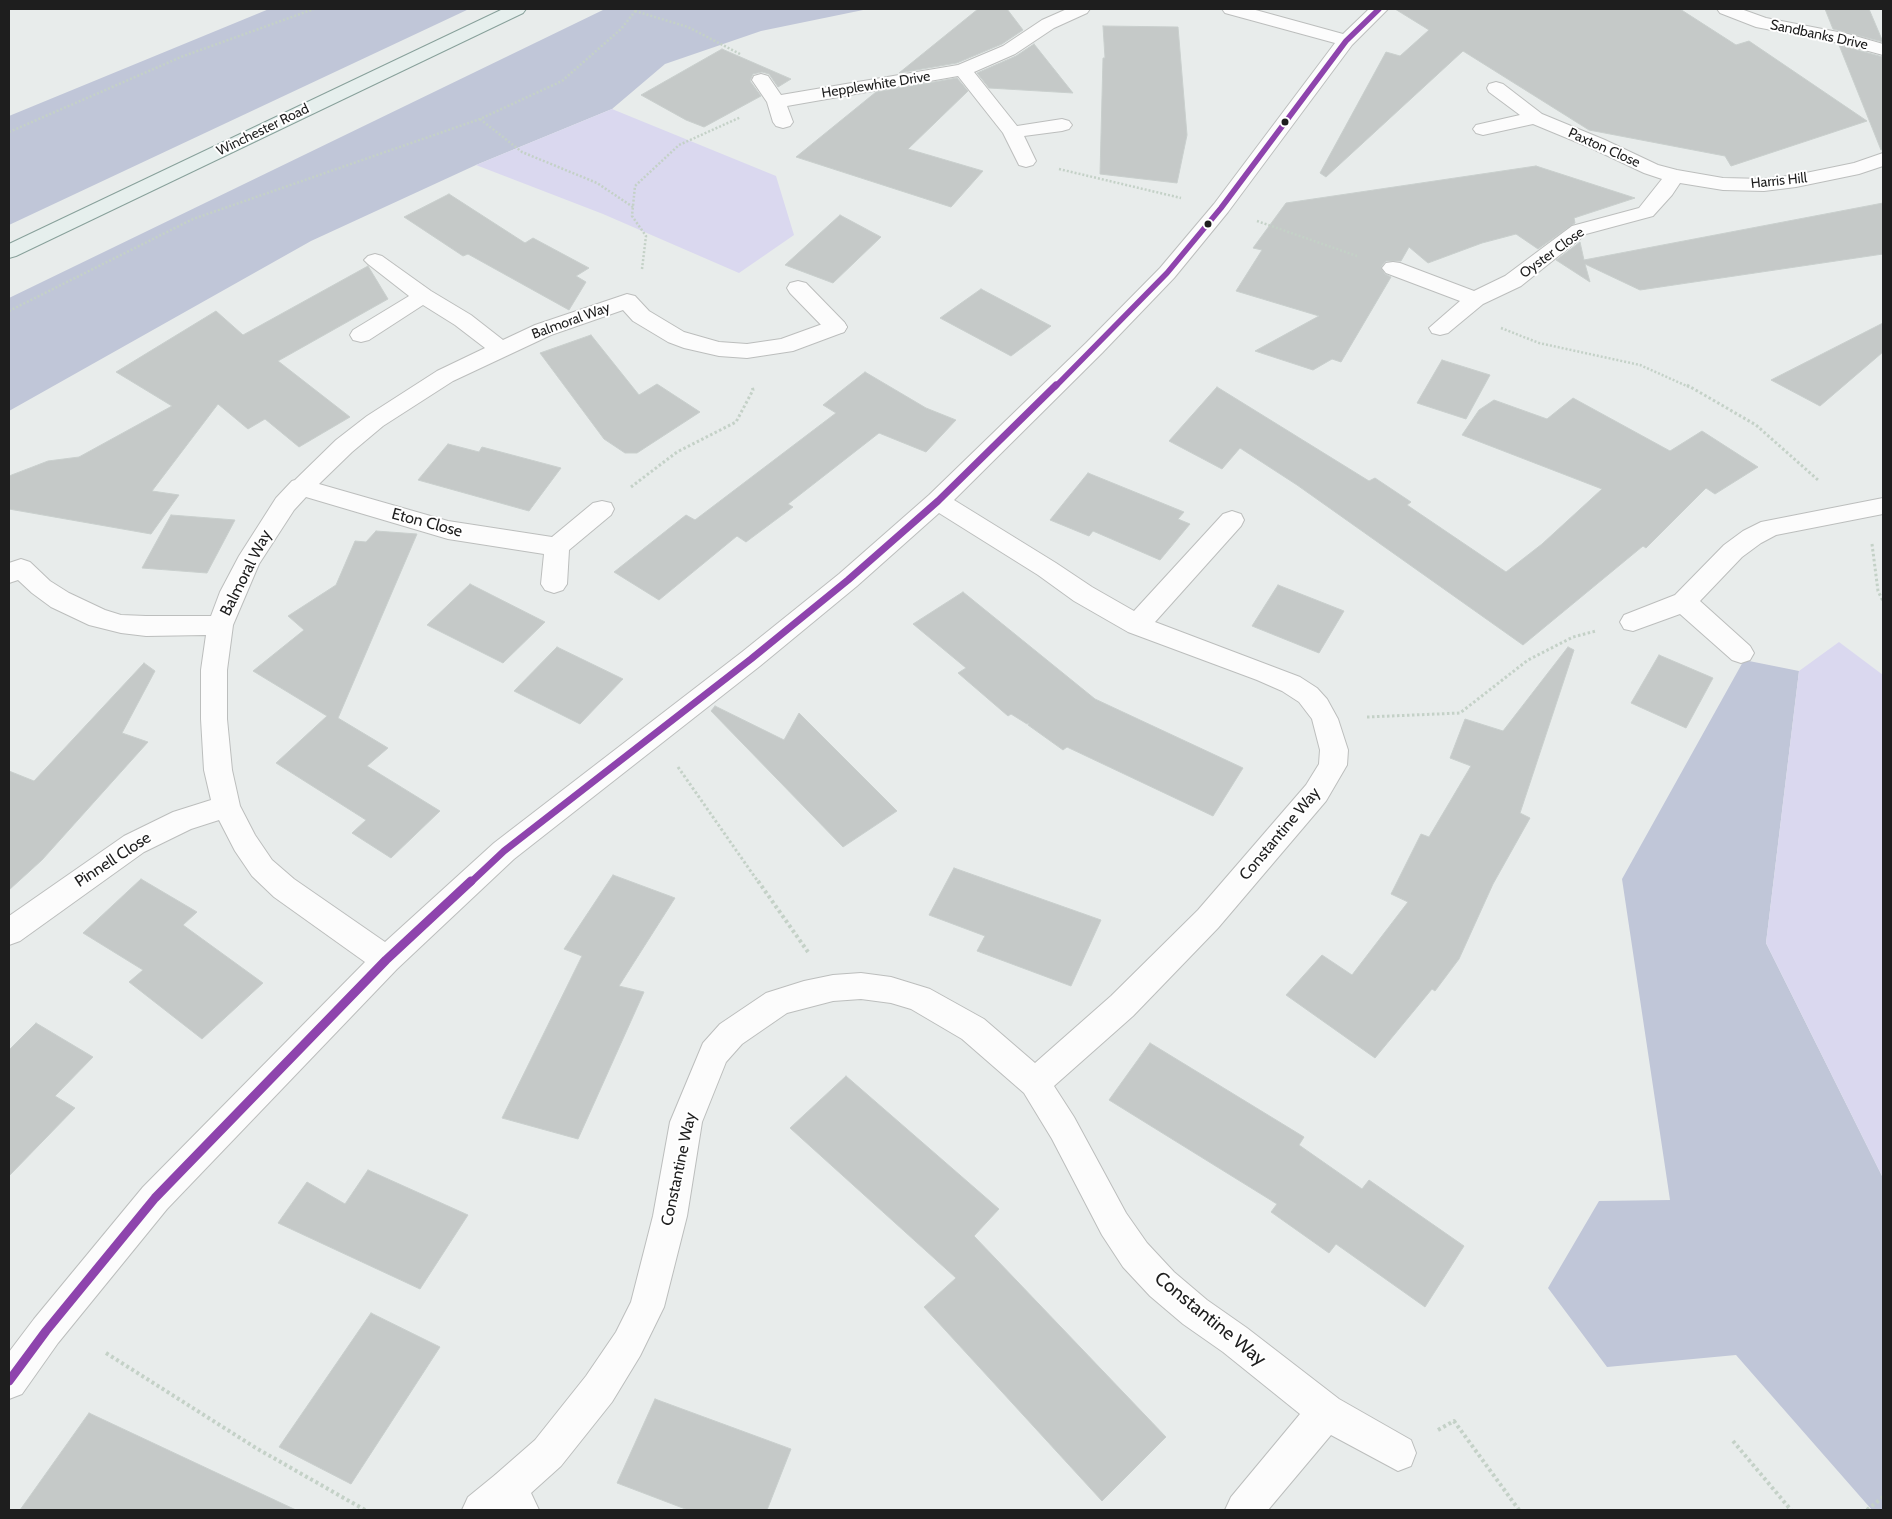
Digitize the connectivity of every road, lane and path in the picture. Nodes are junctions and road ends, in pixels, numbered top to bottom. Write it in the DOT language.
graph roads {
  1 [pos="314,9"];
  2 [pos="517,9"];
  3 [pos="1081,9"];
  4 [pos="1231,9"];
  5 [pos="1379,9"];
  6 [pos="1726,9"];
  7 [pos="636,10"];
  8 [pos="1346,41"];
  9 [pos="1883,50"];
  10 [pos="963,70"];
  11 [pos="761,80"];
  12 [pos="1496,88"];
  13 [pos="776,102"];
  14 [pos="1535,118"];
  15 [pos="480,119"];
  16 [pos="783,122"];
  17 [pos="1062,125"];
  18 [pos="1482,130"];
  19 [pos="9,132"];
  20 [pos="1012,132"];
  21 [pos="1883,159"];
  22 [pos="1026,161"];
  23 [pos="1674,176"];
  24 [pos="633,207"];
  25 [pos="9,252"];
  26 [pos="375,260"];
  27 [pos="1393,268"];
  28 [pos="798,288"];
  29 [pos="423,296"];
  30 [pos="1475,299"];
  31 [pos="627,301"];
  32 [pos="9,311"];
  33 [pos="1496,326"];
  34 [pos="1440,328"];
  35 [pos="361,335"];
  36 [pos="500,349"];
  37 [pos="747,351"];
  38 [pos="300,487"];
  39 [pos="938,501"];
  40 [pos="1883,506"];
  41 [pos="602,509"];
  42 [pos="1853,512"];
  43 [pos="1232,520"];
  44 [pos="557,547"];
  45 [pos="9,574"];
  46 [pos="554,584"];
  47 [pos="1883,601"];
  48 [pos="1684,602"];
  49 [pos="1633,622"];
  50 [pos="220,624"];
  51 [pos="1137,624"];
  52 [pos="1741,653"];
  53 [pos="1325,719"];
  54 [pos="655,733"];
  55 [pos="226,807"];
  56 [pos="9,932"];
  57 [pos="386,960"];
  58 [pos="833,988"];
  59 [pos="1035,1083"];
  60 [pos="106,1353"];
  61 [pos="9,1381"];
  62 [pos="1326,1412"];
  63 [pos="1733,1440"];
  64 [pos="1398,1453"];
  65 [pos="1883,1497"];
  66 [pos="503,1503"];
  67 [pos="365,1510"];
  68 [pos="1244,1510"];
  69 [pos="1519,1510"];
  70 [pos="1791,1510"];
  71 [pos="1867,1510"];
  1 -- 19 [label="path"];
  2 -- 25 [label="main road, Winchester Road"];
  3 -- 10 [label="street, Hepplewhite Drive"];
  4 -- 8 [label="street"];
  5 -- 8 [label="street"];
  6 -- 9 [label="street, Sandbanks Drive"];
  7 -- 11 [label="path"];
  7 -- 15 [label="path"];
  8 -- 39 [label="street"];
  10 -- 13 [label="street, Hepplewhite Drive"];
  10 -- 20 [label="street"];
  11 -- 13 [label="street"];
  12 -- 14 [label="street, Paxton Close"];
  13 -- 16 [label="street"];
  13 -- 24 [label="path"];
  14 -- 18 [label="street"];
  14 -- 23 [label="street, Paxton Close"];
  15 -- 24 [label="path"];
  15 -- 32 [label="path"];
  17 -- 20 [label="street"];
  20 -- 22 [label="street"];
  21 -- 23 [label="street, Harris Hill"];
  23 -- 30 [label="street, Oyster Close"];
  24 -- 31 [label="path"];
  26 -- 29 [label="street"];
  27 -- 30 [label="street"];
  28 -- 37 [label="street, Balmoral Way"];
  29 -- 35 [label="street"];
  29 -- 36 [label="street"];
  30 -- 34 [label="street, Oyster Close"];
  31 -- 36 [label="street, Balmoral Way"];
  31 -- 37 [label="street, Balmoral Way"];
  33 -- 42 [label="path"];
  36 -- 38 [label="street, Balmoral Way"];
  37 -- 41 [label="path"];
  38 -- 44 [label="street, Eton Close"];
  38 -- 50 [label="street, Balmoral Way"];
  39 -- 51 [label="street, Constantine Way"];
  39 -- 54 [label="street"];
  40 -- 42 [label="street"];
  41 -- 44 [label="street"];
  42 -- 47 [label="path"];
  42 -- 48 [label="street"];
  43 -- 51 [label="street"];
  44 -- 46 [label="street"];
  45 -- 50 [label="street"];
  48 -- 49 [label="street"];
  48 -- 52 [label="street"];
  49 -- 53 [label="path"];
  50 -- 55 [label="street, Balmoral Way"];
  51 -- 53 [label="street, Constantine Way"];
  53 -- 59 [label="street, Constantine Way"];
  54 -- 57 [label="street"];
  54 -- 58 [label="path"];
  55 -- 56 [label="street, Pinnell Close"];
  55 -- 57 [label="street, Balmoral Way"];
  57 -- 61 [label="street"];
  58 -- 59 [label="street, Constantine Way"];
  58 -- 66 [label="street, Constantine Way"];
  59 -- 62 [label="street, Constantine Way"];
  60 -- 67 [label="path"];
  62 -- 64 [label="street, Constantine Way"];
  62 -- 68 [label="street"];
  63 -- 70 [label="path"];
  64 -- 69 [label="path"];
  65 -- 71 [label="path"];
}
